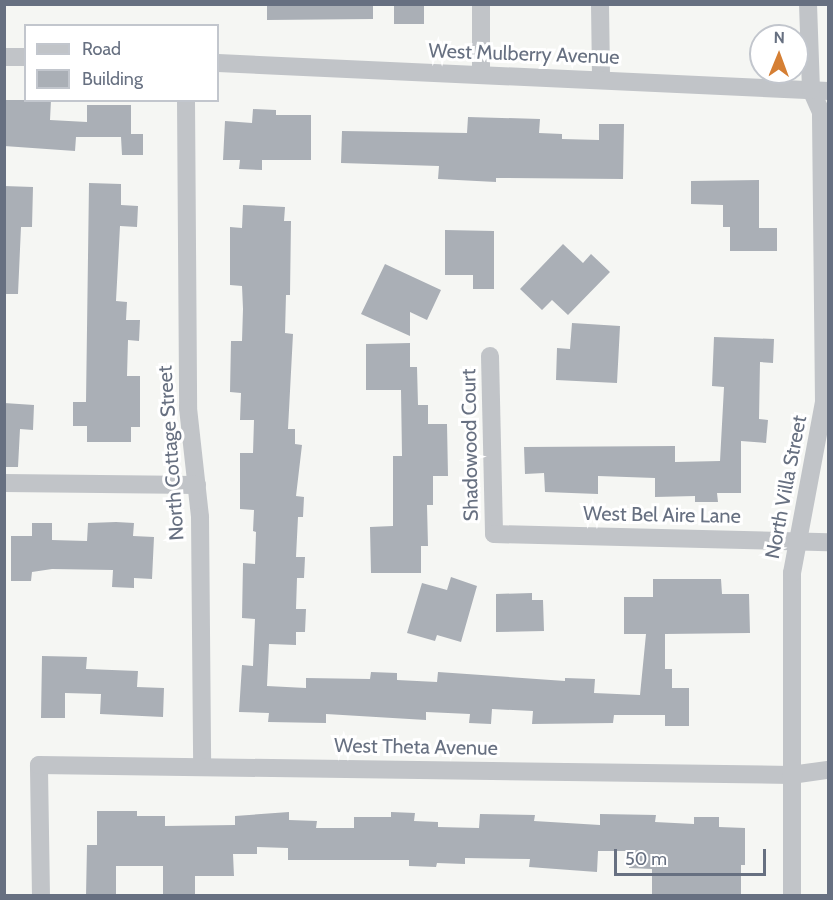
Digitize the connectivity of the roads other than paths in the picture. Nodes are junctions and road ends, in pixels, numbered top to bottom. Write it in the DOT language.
graph roads {
  1 [pos="481,4"];
  2 [pos="600,4"];
  3 [pos="808,4"];
  4 [pos="4,57"];
  5 [pos="24,57"];
  6 [pos="219,63"];
  7 [pos="482,75"];
  8 [pos="601,80"];
  9 [pos="820,91"];
  10 [pos="186,102"];
  11 [pos="490,356"];
  12 [pos="4,483"];
  13 [pos="197,485"];
  14 [pos="494,534"];
  15 [pos="795,541"];
  16 [pos="828,542"];
  17 [pos="202,767"];
  18 [pos="828,770"];
  19 [pos="791,775"];
  20 [pos="41,896"];
  21 [pos="792,896"];
  1 -- 7 [label="street"];
  2 -- 8 [label="street"];
  3 -- 9 [label="street, North Villa Street"];
  4 -- 5 [label="street"];
  6 -- 7 [label="street, West Mulberry Avenue"];
  7 -- 8 [label="street, West Mulberry Avenue"];
  8 -- 9 [label="street, West Mulberry Avenue"];
  9 -- 15 [label="street, North Villa Street"];
  10 -- 13 [label="street, North Cottage Street"];
  11 -- 14 [label="street, Shadowood Court"];
  12 -- 13 [label="street"];
  13 -- 17 [label="street, North Cottage Street"];
  14 -- 15 [label="street, West Bel Aire Lane"];
  15 -- 16 [label="street, West Bel Aire Lane"];
  15 -- 19 [label="street, North Villa Street"];
  17 -- 19 [label="street, West Theta Avenue"];
  17 -- 20 [label="street, West Theta Avenue"];
  18 -- 19 [label="street, West Theta Avenue"];
  19 -- 21 [label="street, North Villa Street"];
}
